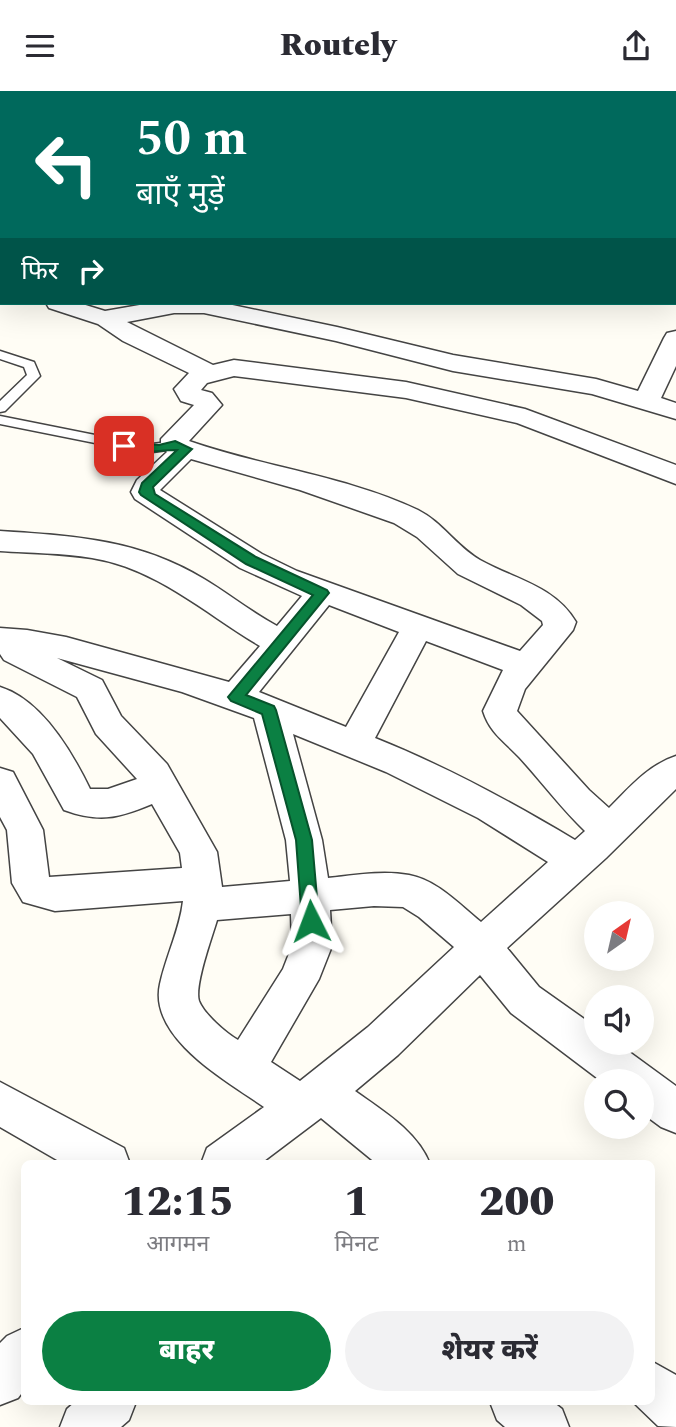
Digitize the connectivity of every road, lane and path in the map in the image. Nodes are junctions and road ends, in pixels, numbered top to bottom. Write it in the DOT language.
graph roads {
  1 [pos="63,305"];
  2 [pos="105,318"];
  3 [pos="676,338"];
  4 [pos="0,355"];
  5 [pos="210,373"];
  6 [pos="646,403"];
  7 [pos="0,408"];
  8 [pos="676,411"];
  9 [pos="0,420"];
  10 [pos="181,447"];
  11 [pos="676,475"];
  12 [pos="0,541"];
  13 [pos="322,593"];
  14 [pos="418,627"];
  15 [pos="0,643"];
  16 [pos="281,643"];
  17 [pos="527,666"];
  18 [pos="236,697"];
  19 [pos="0,700"];
  20 [pos="269,710"];
  21 [pos="354,744"];
  22 [pos="676,771"];
  23 [pos="0,782"];
  24 [pos="160,785"];
  25 [pos="610,831"];
  26 [pos="576,860"];
  27 [pos="202,894"];
  28 [pos="309,897"];
  29 [pos="482,947"];
  30 [pos="246,1067"];
  31 [pos="619,1069"];
  32 [pos="654,1096"];
  33 [pos="311,1100"];
  34 [pos="0,1103"];
  35 [pos="676,1112"];
  36 [pos="101,1160"];
  37 [pos="228,1160"];
  38 [pos="404,1160"];
  39 [pos="21,1356"];
  40 [pos="0,1380"];
  41 [pos="655,1390"];
  42 [pos="108,1405"];
  43 [pos="676,1408"];
  44 [pos="85,1427"];
  1 -- 2 [label="street"];
  2 -- 5 [label="street"];
  2 -- 6 [label="street"];
  3 -- 6 [label="street"];
  4 -- 7 [label="lane"];
  5 -- 10 [label="street"];
  5 -- 11 [label="street"];
  6 -- 8 [label="street"];
  9 -- 10 [label="lane"];
  10 -- 13 [label="street"];
  10 -- 17 [label="street"];
  12 -- 16 [label="street"];
  13 -- 14 [label="street"];
  13 -- 16 [label="street"];
  14 -- 17 [label="street"];
  14 -- 21 [label="street"];
  15 -- 18 [label="street"];
  15 -- 24 [label="street"];
  16 -- 18 [label="street"];
  17 -- 25 [label="street"];
  18 -- 20 [label="street"];
  19 -- 24 [label="street"];
  20 -- 21 [label="street"];
  20 -- 28 [label="street"];
  21 -- 26 [label="street"];
  22 -- 25 [label="street"];
  23 -- 27 [label="street"];
  24 -- 27 [label="street"];
  25 -- 26 [label="street"];
  26 -- 29 [label="street"];
  27 -- 28 [label="street"];
  27 -- 30 [label="street"];
  28 -- 29 [label="street"];
  28 -- 30 [label="street"];
  29 -- 31 [label="street"];
  29 -- 33 [label="street"];
  30 -- 33 [label="street"];
  32 -- 35 [label="street"];
  33 -- 37 [label="street"];
  33 -- 38 [label="street"];
  34 -- 36 [label="street"];
  39 -- 40 [label="street"];
  41 -- 43 [label="street"];
  42 -- 44 [label="street"];
}
